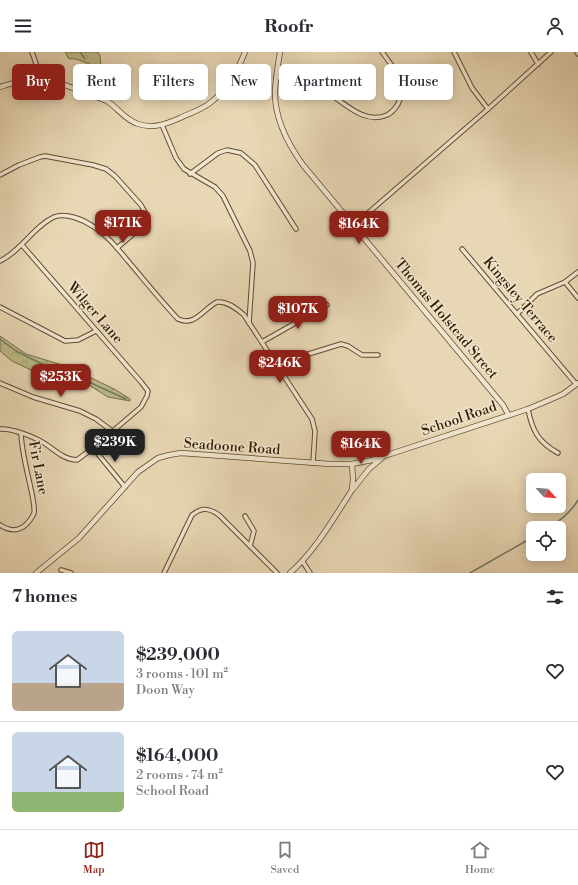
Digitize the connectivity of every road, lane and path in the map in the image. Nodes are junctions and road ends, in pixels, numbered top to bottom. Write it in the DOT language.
graph roads {
  1 [pos="32,52"];
  2 [pos="245,52"];
  3 [pos="280,52"];
  4 [pos="382,52"];
  5 [pos="454,52"];
  6 [pos="531,52"];
  7 [pos="551,52"];
  8 [pos="36,64"];
  9 [pos="538,64"];
  10 [pos="276,77"];
  11 [pos="12,84"];
  12 [pos="65,85"];
  13 [pos="0,87"];
  14 [pos="488,109"];
  15 [pos="162,125"];
  16 [pos="190,174"];
  17 [pos="0,175"];
  18 [pos="353,226"];
  19 [pos="296,229"];
  20 [pos="22,245"];
  21 [pos="117,248"];
  22 [pos="462,249"];
  23 [pos="0,261"];
  24 [pos="578,272"];
  25 [pos="565,282"];
  26 [pos="578,298"];
  27 [pos="327,305"];
  28 [pos="0,307"];
  29 [pos="517,314"];
  30 [pos="249,323"];
  31 [pos="96,331"];
  32 [pos="262,342"];
  33 [pos="378,355"];
  34 [pos="276,364"];
  35 [pos="0,383"];
  36 [pos="577,383"];
  37 [pos="528,409"];
  38 [pos="508,414"];
  39 [pos="0,429"];
  40 [pos="112,431"];
  41 [pos="21,434"];
  42 [pos="93,448"];
  43 [pos="558,453"];
  44 [pos="387,455"];
  45 [pos="313,463"];
  46 [pos="352,464"];
  47 [pos="125,487"];
  48 [pos="352,490"];
  49 [pos="245,516"];
  50 [pos="0,525"];
  51 [pos="250,546"];
  52 [pos="303,562"];
  53 [pos="62,570"];
  54 [pos="36,573"];
  55 [pos="71,573"];
  56 [pos="164,573"];
  57 [pos="277,573"];
  58 [pos="290,573"];
  59 [pos="310,573"];
  1 -- 8 [label="street"];
  2 -- 15 [label="street"];
  3 -- 10 [label="street, Thomas Holstead Street"];
  4 -- 10 [label="street"];
  5 -- 14 [label="street"];
  6 -- 9 [label="street"];
  7 -- 9 [label="street"];
  9 -- 14 [label="street"];
  10 -- 18 [label="street, Thomas Holstead Street"];
  11 -- 13 [label="street"];
  12 -- 15 [label="street"];
  14 -- 18 [label="street"];
  15 -- 16 [label="street"];
  16 -- 19 [label="street"];
  16 -- 30 [label="street"];
  17 -- 21 [label="street"];
  18 -- 38 [label="street, Thomas Holstead Street"];
  20 -- 21 [label="street"];
  20 -- 23 [label="street"];
  20 -- 31 [label="street, Wilger Lane"];
  21 -- 30 [label="street"];
  22 -- 29 [label="street, Kingsley Terrace"];
  24 -- 25 [label="street"];
  25 -- 26 [label="street"];
  25 -- 29 [label="street"];
  27 -- 32 [label="street"];
  28 -- 31 [label="street"];
  29 -- 36 [label="street, Kingsley Terrace"];
  30 -- 32 [label="street"];
  31 -- 40 [label="street, Wilger Lane"];
  32 -- 34 [label="street"];
  33 -- 34 [label="street"];
  34 -- 45 [label="street"];
  35 -- 40 [label="street"];
  36 -- 37 [label="street, School Road"];
  37 -- 38 [label="street, School Road"];
  37 -- 43 [label="street"];
  38 -- 44 [label="street, School Road"];
  39 -- 41 [label="street"];
  40 -- 42 [label="street"];
  41 -- 42 [label="street"];
  41 -- 50 [label="street, Fir Lane"];
  42 -- 47 [label="street"];
  44 -- 46 [label="street, School Road"];
  44 -- 48 [label="street"];
  45 -- 46 [label="street, Seadoone Road"];
  45 -- 47 [label="street, Seadoone Road"];
  46 -- 48 [label="street"];
  47 -- 54 [label="street, Seadoone Road"];
  48 -- 52 [label="street"];
  49 -- 51 [label="street"];
  51 -- 56 [label="street"];
  51 -- 57 [label="street"];
  52 -- 58 [label="street"];
  52 -- 59 [label="street"];
  53 -- 55 [label="street"];
}
